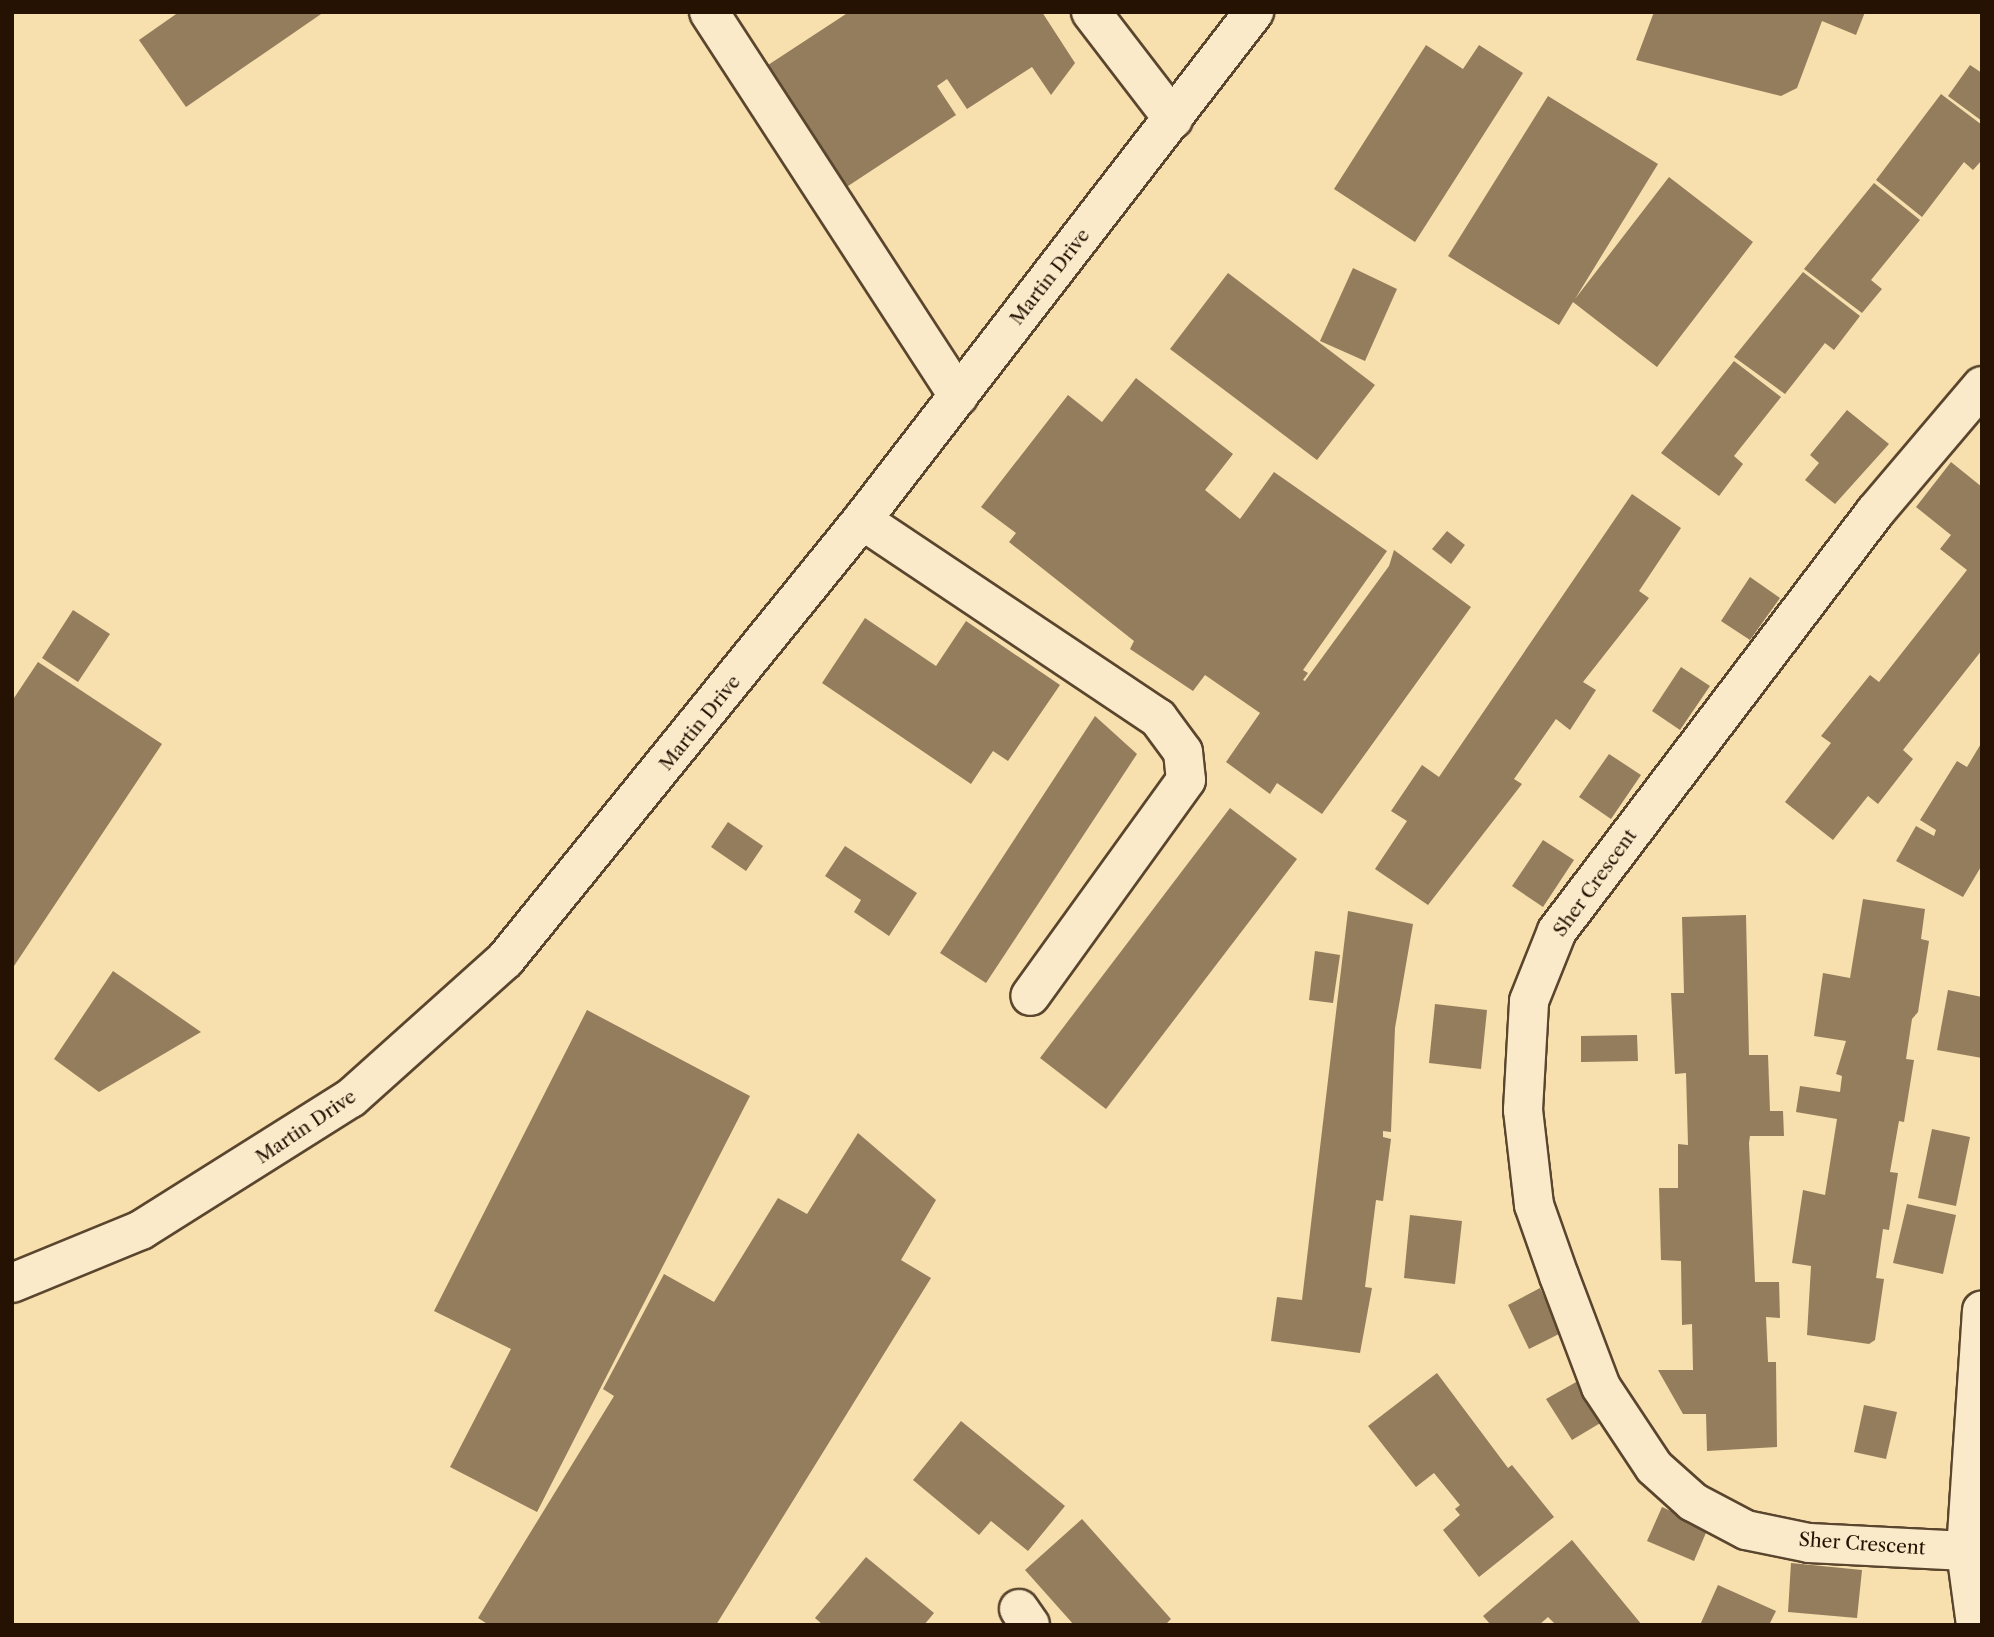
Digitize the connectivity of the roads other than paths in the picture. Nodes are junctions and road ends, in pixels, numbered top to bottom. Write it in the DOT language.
graph roads {
  1 [pos="709,12"];
  2 [pos="1091,12"];
  3 [pos="1254,12"];
  4 [pos="1173,119"];
  5 [pos="1982,386"];
  6 [pos="958,396"];
  7 [pos="862,520"];
  8 [pos="1030,996"];
  9 [pos="12,1283"];
  10 [pos="1982,1311"];
  11 [pos="1966,1551"];
  12 [pos="1976,1625"];
  1 -- 6 [label="street"];
  2 -- 4 [label="street"];
  3 -- 4 [label="street, Martin Drive"];
  4 -- 6 [label="street, Martin Drive"];
  5 -- 11 [label="street, Sher Crescent"];
  6 -- 7 [label="street, Martin Drive"];
  7 -- 8 [label="street"];
  7 -- 9 [label="street, Martin Drive"];
  10 -- 11 [label="street"];
  11 -- 12 [label="street"];
}
